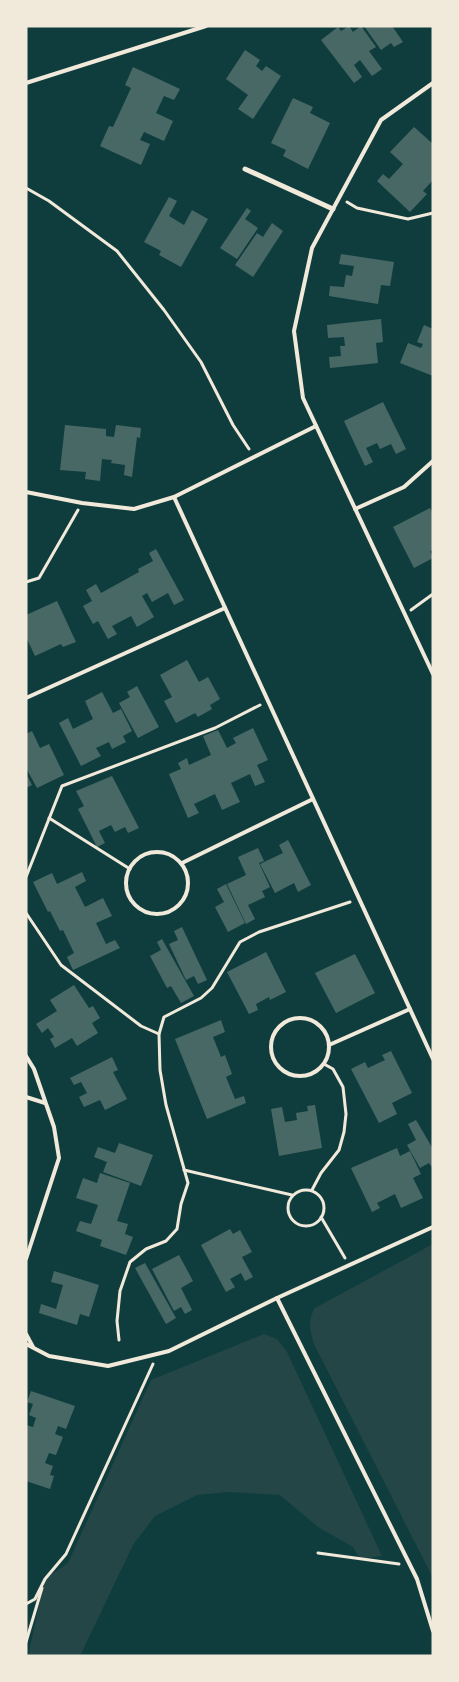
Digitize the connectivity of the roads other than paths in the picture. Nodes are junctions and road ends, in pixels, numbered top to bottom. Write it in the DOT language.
graph roads {
  1 [pos="206,26"];
  2 [pos="26,83"];
  3 [pos="433,83"];
  4 [pos="244,169"];
  5 [pos="333,209"];
  6 [pos="316,426"];
  7 [pos="433,461"];
  8 [pos="26,492"];
  9 [pos="174,497"];
  10 [pos="355,509"];
  11 [pos="225,608"];
  12 [pos="433,674"];
  13 [pos="26,698"];
  14 [pos="313,800"];
  15 [pos="182,863"];
  16 [pos="410,1009"];
  17 [pos="329,1045"];
  18 [pos="26,1056"];
  19 [pos="433,1059"];
  20 [pos="26,1097"];
  21 [pos="45,1103"];
  22 [pos="433,1227"];
  23 [pos="26,1259"];
  24 [pos="277,1298"];
  25 [pos="26,1334"];
  26 [pos="26,1344"];
  27 [pos="33,1347"];
  28 [pos="433,1630"];
  1 -- 2 [label="lane"];
  3 -- 5 [label="lane"];
  4 -- 5 [label="street"];
  5 -- 6 [label="lane"];
  6 -- 9 [label="lane"];
  6 -- 10 [label="lane"];
  7 -- 10 [label="lane"];
  8 -- 9 [label="lane"];
  9 -- 11 [label="lane"];
  10 -- 12 [label="lane"];
  11 -- 13 [label="lane"];
  11 -- 14 [label="lane"];
  14 -- 15 [label="lane"];
  14 -- 16 [label="lane"];
  15 -- 15 [label="lane"];
  16 -- 17 [label="lane"];
  16 -- 19 [label="lane"];
  17 -- 17 [label="lane"];
  18 -- 21 [label="lane"];
  20 -- 21 [label="lane"];
  21 -- 23 [label="lane"];
  22 -- 24 [label="lane"];
  24 -- 27 [label="lane"];
  24 -- 28 [label="lane"];
  25 -- 27 [label="lane"];
  26 -- 27 [label="lane"];
}
